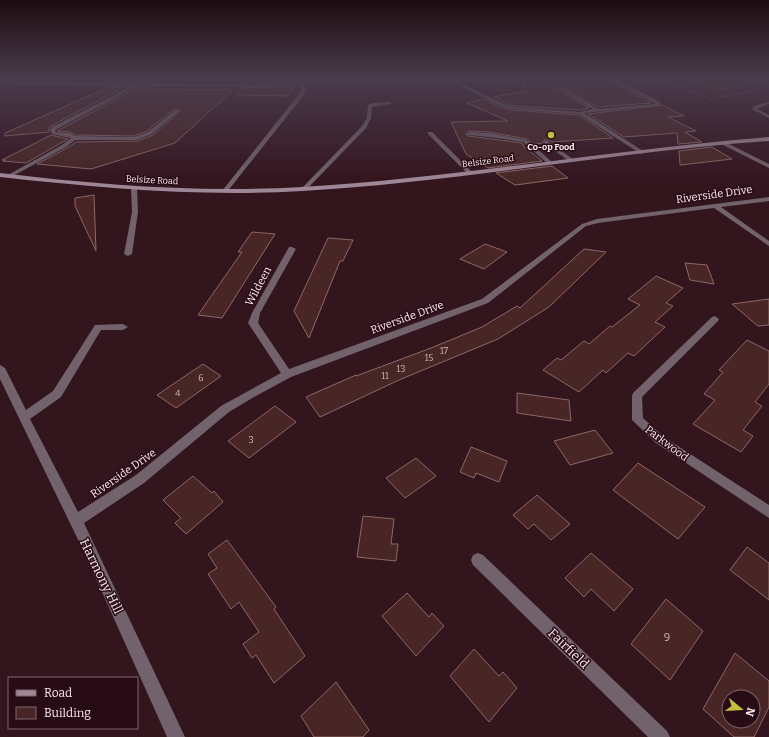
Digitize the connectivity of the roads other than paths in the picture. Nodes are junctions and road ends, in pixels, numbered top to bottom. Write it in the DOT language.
graph roads {
  1 [pos="85,112"];
  2 [pos="175,112"];
  3 [pos="287,112"];
  4 [pos="369,112"];
  5 [pos="562,112"];
  6 [pos="587,112"];
  7 [pos="580,114"];
  8 [pos="430,134"];
  9 [pos="470,134"];
  10 [pos="74,138"];
  11 [pos="769,139"];
  12 [pos="546,142"];
  13 [pos="723,143"];
  14 [pos="641,152"];
  15 [pos="571,160"];
  16 [pos="549,162"];
  17 [pos="769,166"];
  18 [pos="469,172"];
  19 [pos="0,175"];
  20 [pos="9,176"];
  21 [pos="134,188"];
  22 [pos="304,189"];
  23 [pos="225,191"];
  24 [pos="769,199"];
  25 [pos="715,206"];
  26 [pos="769,244"];
  27 [pos="292,249"];
  28 [pos="128,254"];
  29 [pos="714,318"];
  30 [pos="124,327"];
  31 [pos="0,368"];
  32 [pos="287,374"];
  33 [pos="24,418"];
  34 [pos="769,512"];
  35 [pos="76,521"];
  36 [pos="478,560"];
  37 [pos="176,737"];
  38 [pos="661,737"];
  1 -- 10 [label="street"];
  2 -- 10 [label="street"];
  3 -- 23 [label="street"];
  4 -- 22 [label="street"];
  5 -- 7 [label="street"];
  6 -- 7 [label="street"];
  7 -- 14 [label="street"];
  8 -- 18 [label="street"];
  9 -- 16 [label="street"];
  10 -- 20 [label="street"];
  11 -- 13 [label="street, Belsize Road"];
  12 -- 15 [label="street"];
  13 -- 14 [label="street, Belsize Road"];
  13 -- 17 [label="street"];
  14 -- 15 [label="street, Belsize Road"];
  15 -- 16 [label="street, Belsize Road"];
  16 -- 18 [label="street, Belsize Road"];
  18 -- 22 [label="street, Belsize Road"];
  19 -- 20 [label="street, Belsize Road"];
  20 -- 21 [label="street, Belsize Road"];
  21 -- 23 [label="street, Belsize Road"];
  21 -- 28 [label="street"];
  22 -- 23 [label="street, Belsize Road"];
  24 -- 25 [label="street, Riverside Drive"];
  25 -- 26 [label="street"];
  25 -- 32 [label="street, Riverside Drive"];
  27 -- 32 [label="street, Wildeen"];
  29 -- 34 [label="street, Parkwood"];
  30 -- 33 [label="street"];
  31 -- 33 [label="street, Harmony Hill"];
  32 -- 35 [label="street, Riverside Drive"];
  33 -- 35 [label="street, Harmony Hill"];
  35 -- 37 [label="street, Harmony Hill"];
  36 -- 38 [label="street, Fairfield"];
}
